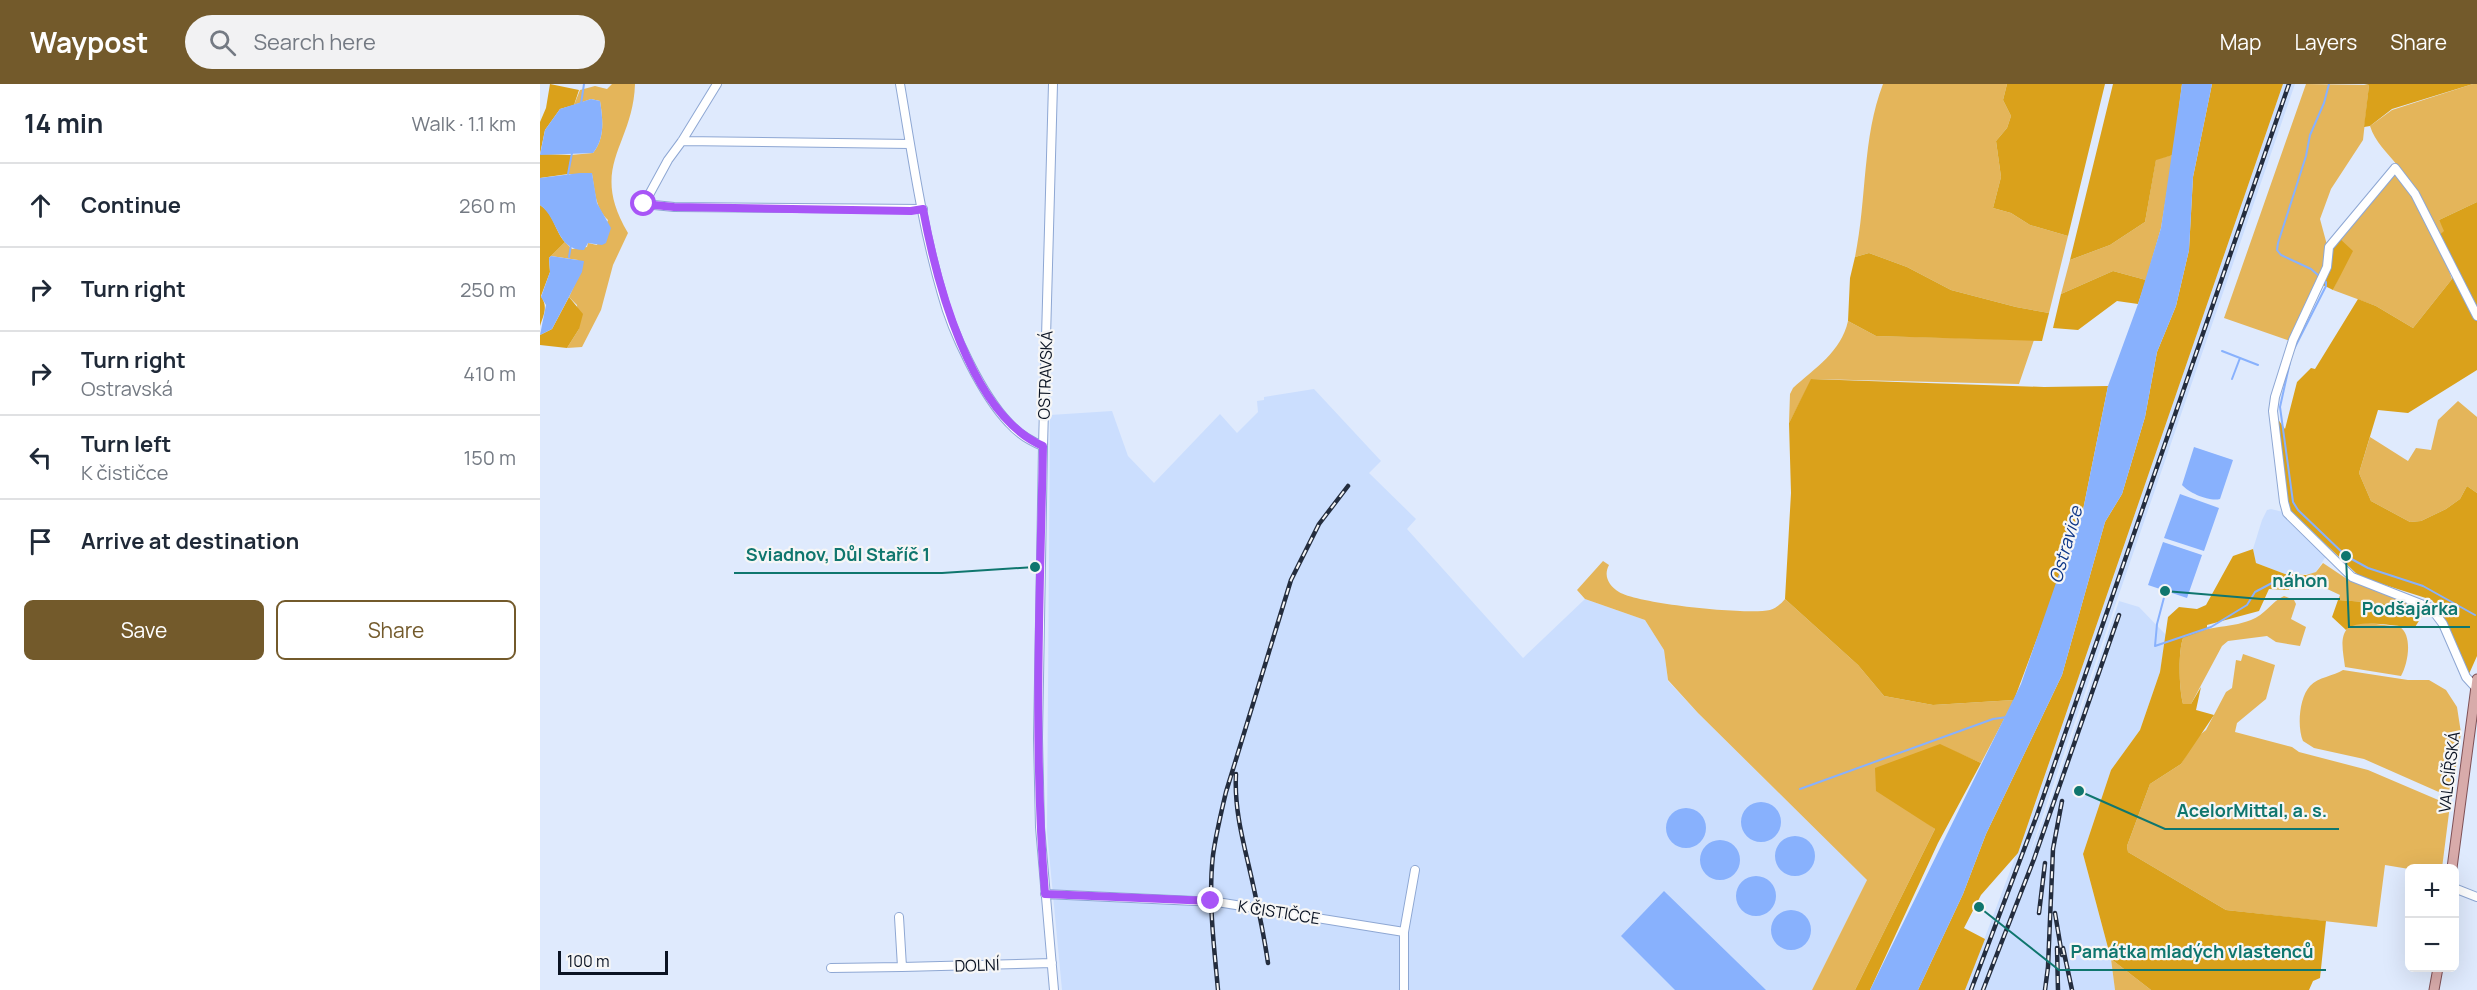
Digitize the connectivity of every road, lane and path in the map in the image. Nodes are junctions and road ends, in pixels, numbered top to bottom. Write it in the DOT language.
graph roads {
  1 [pos="717,84"];
  2 [pos="900,84"];
  3 [pos="1053,84"];
  4 [pos="682,141"];
  5 [pos="910,144"];
  6 [pos="923,209"];
  7 [pos="2477,316"];
  8 [pos="1043,446"];
  9 [pos="2476,685"];
  10 [pos="2453,864"];
  11 [pos="1415,870"];
  12 [pos="2459,890"];
  13 [pos="1045,894"];
  14 [pos="2477,897"];
  15 [pos="898,917"];
  16 [pos="1404,932"];
  17 [pos="1052,963"];
  18 [pos="902,967"];
  19 [pos="831,968"];
  20 [pos="2437,972"];
  21 [pos="1054,990"];
  22 [pos="1404,990"];
  23 [pos="2434,990"];
  1 -- 4 [label="street"];
  2 -- 5 [label="street"];
  3 -- 8 [label="street, OSTRAVSKÁ"];
  4 -- 5 [label="street"];
  4 -- 6 [label="street"];
  5 -- 6 [label="street"];
  6 -- 8 [label="street"];
  7 -- 9 [label="street"];
  8 -- 13 [label="street, OSTRAVSKÁ"];
  9 -- 10 [label="main road, VALCÍŘSKÁ"];
  11 -- 16 [label="street"];
  12 -- 14 [label="street"];
  13 -- 16 [label="street, K ČISTIČCE"];
  13 -- 17 [label="street, OSTRAVSKÁ"];
  15 -- 18 [label="street"];
  16 -- 22 [label="street"];
  17 -- 18 [label="street, DOLNÍ"];
  17 -- 21 [label="street, OSTRAVSKÁ"];
  18 -- 19 [label="street, DOLNÍ"];
  20 -- 23 [label="main road"];
}
